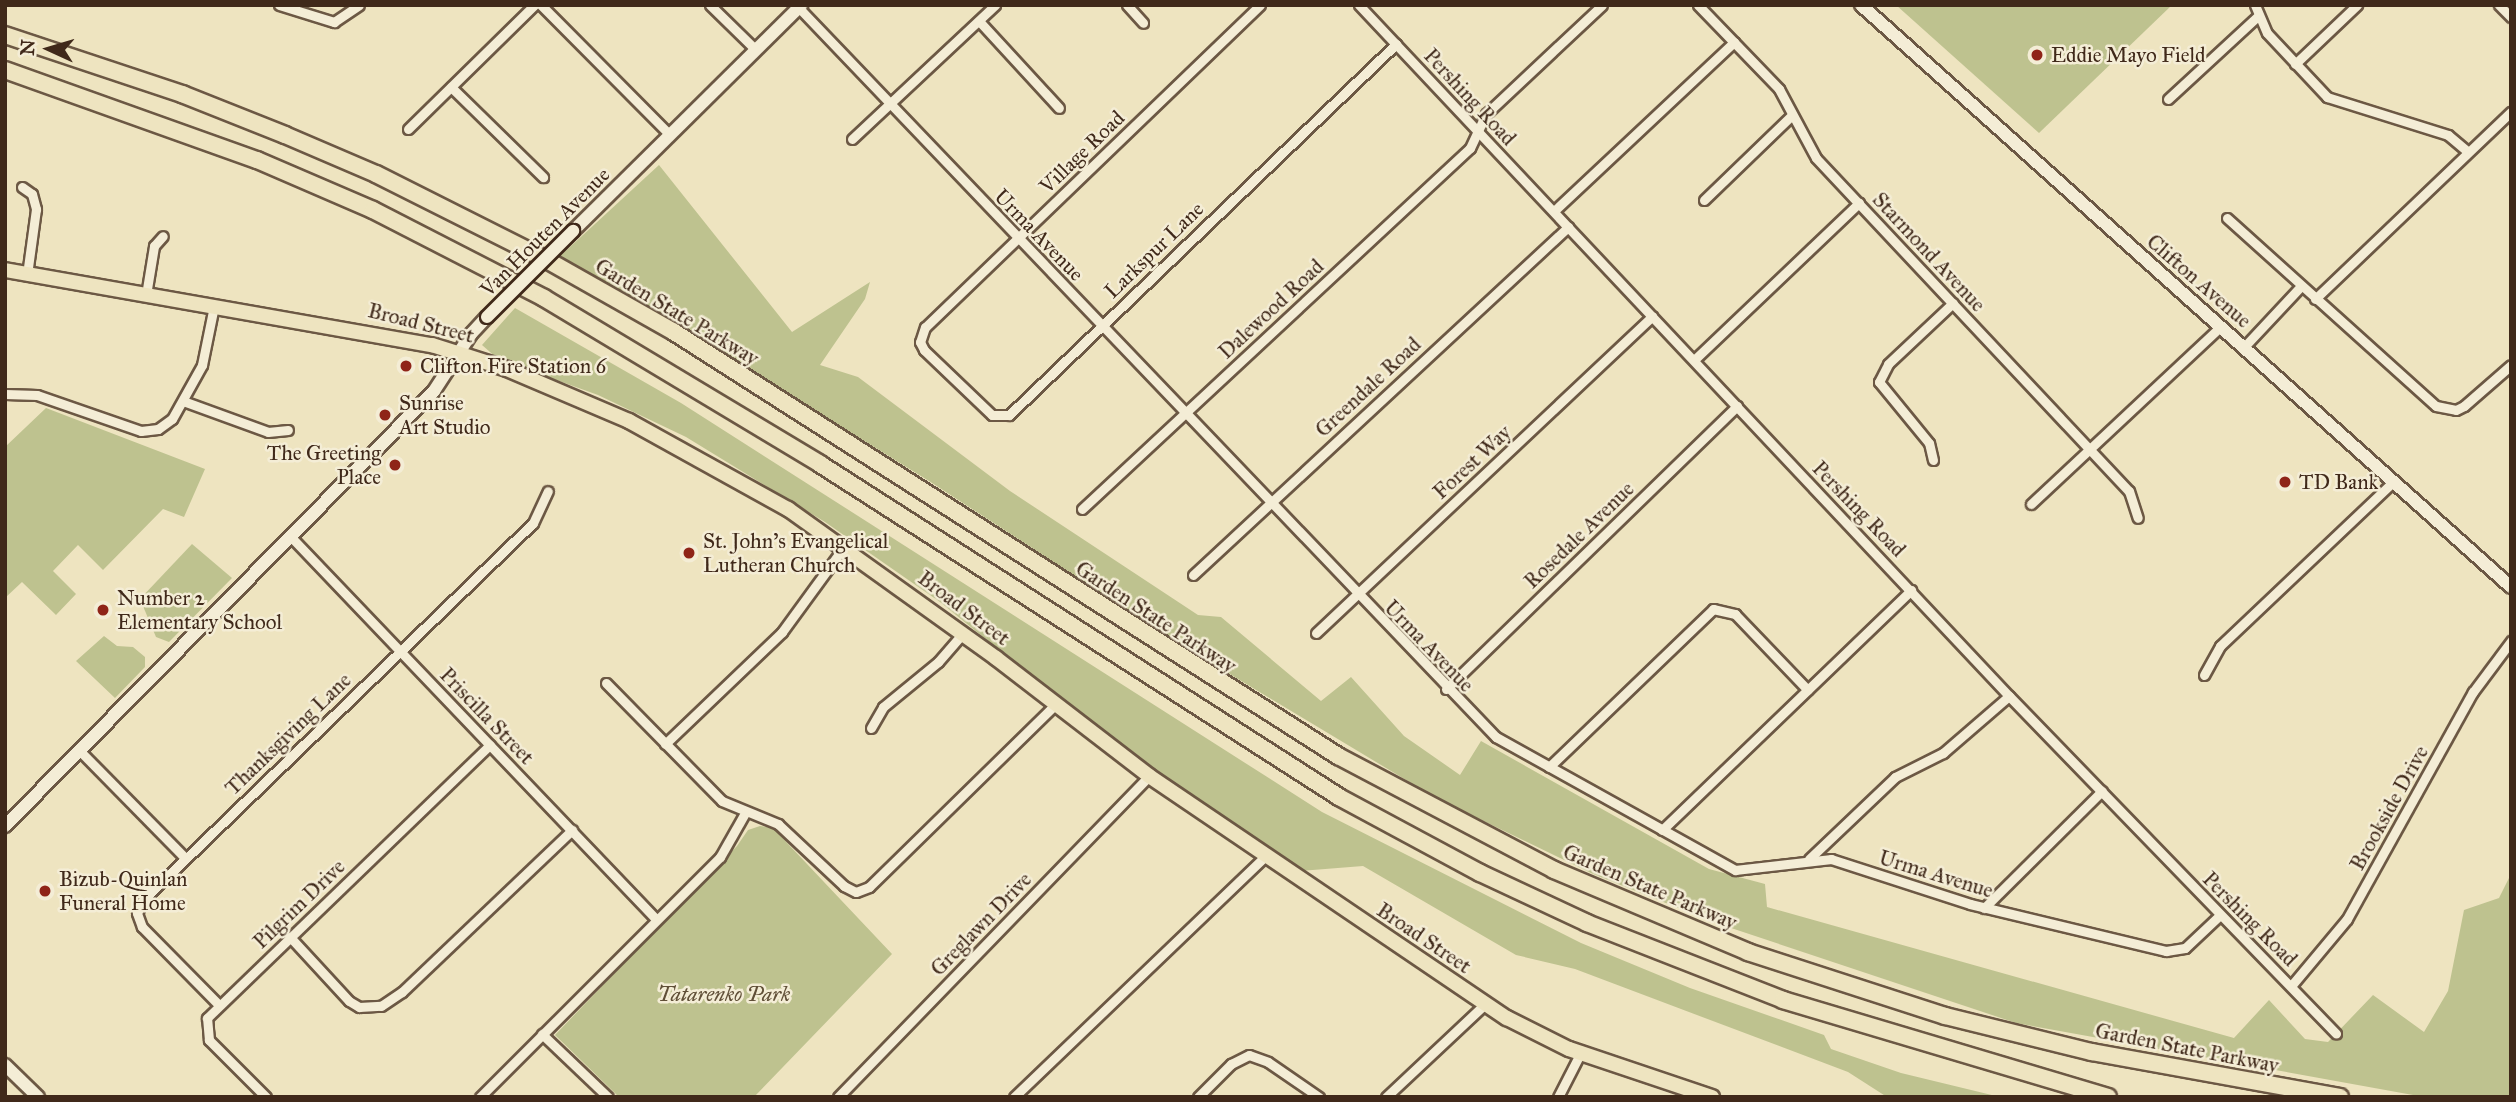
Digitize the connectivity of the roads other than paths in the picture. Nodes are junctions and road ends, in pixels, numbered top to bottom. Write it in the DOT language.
graph roads {
  1 [pos="279,5"];
  2 [pos="359,5"];
  3 [pos="534,5"];
  4 [pos="541,5"];
  5 [pos="710,5"];
  6 [pos="995,5"];
  7 [pos="1127,5"];
  8 [pos="1261,5"];
  9 [pos="1359,5"];
  10 [pos="1602,5"];
  11 [pos="1698,5"];
  12 [pos="1861,5"];
  13 [pos="2255,5"];
  14 [pos="2357,5"];
  15 [pos="2499,5"];
  16 [pos="800,6"];
  17 [pos="2258,16"];
  18 [pos="2511,17"];
  19 [pos="979,21"];
  20 [pos="1143,23"];
  21 [pos="5,35"];
  22 [pos="1734,42"];
  23 [pos="1396,44"];
  24 [pos="756,50"];
  25 [pos="2295,64"];
  26 [pos="5,69"];
  27 [pos="452,87"];
  28 [pos="2168,99"];
  29 [pos="891,104"];
  30 [pos="1059,108"];
  31 [pos="2511,112"];
  32 [pos="1792,115"];
  33 [pos="408,129"];
  34 [pos="1479,132"];
  35 [pos="670,135"];
  36 [pos="852,139"];
  37 [pos="2468,152"];
  38 [pos="542,177"];
  39 [pos="22,187"];
  40 [pos="1704,200"];
  41 [pos="1859,204"];
  42 [pos="1554,211"];
  43 [pos="2227,218"];
  44 [pos="1568,227"];
  45 [pos="163,236"];
  46 [pos="1018,238"];
  47 [pos="5,271"];
  48 [pos="27,275"];
  49 [pos="2301,286"];
  50 [pos="146,295"];
  51 [pos="2315,299"];
  52 [pos="1953,303"];
  53 [pos="214,306"];
  54 [pos="1653,316"];
  55 [pos="1101,326"];
  56 [pos="2221,326"];
  57 [pos="2244,347"];
  58 [pos="460,352"];
  59 [pos="934,359"];
  60 [pos="1694,360"];
  61 [pos="2511,365"];
  62 [pos="5,394"];
  63 [pos="183,401"];
  64 [pos="1737,406"];
  65 [pos="1184,413"];
  66 [pos="288,430"];
  67 [pos="2090,450"];
  68 [pos="1933,460"];
  69 [pos="2393,482"];
  70 [pos="548,491"];
  71 [pos="1269,503"];
  72 [pos="2031,504"];
  73 [pos="1082,509"];
  74 [pos="2138,518"];
  75 [pos="292,538"];
  76 [pos="844,547"];
  77 [pos="1193,575"];
  78 [pos="2511,587"];
  79 [pos="1911,590"];
  80 [pos="1356,595"];
  81 [pos="1317,633"];
  82 [pos="962,634"];
  83 [pos="2511,641"];
  84 [pos="400,651"];
  85 [pos="2204,675"];
  86 [pos="606,683"];
  87 [pos="1446,689"];
  88 [pos="1808,690"];
  89 [pos="2009,696"];
  90 [pos="1055,705"];
  91 [pos="871,727"];
  92 [pos="666,744"];
  93 [pos="490,745"];
  94 [pos="81,752"];
  95 [pos="1549,767"];
  96 [pos="1149,776"];
  97 [pos="2102,791"];
  98 [pos="745,813"];
  99 [pos="5,826"];
  100 [pos="572,830"];
  101 [pos="1662,830"];
  102 [pos="1265,856"];
  103 [pos="185,858"];
  104 [pos="1809,859"];
  105 [pos="1984,908"];
  106 [pos="2219,916"];
  107 [pos="656,919"];
  108 [pos="290,937"];
  109 [pos="2291,986"];
  110 [pos="219,1004"];
  111 [pos="1485,1004"];
  112 [pos="542,1034"];
  113 [pos="2336,1034"];
  114 [pos="1580,1054"];
  115 [pos="5,1065"];
  116 [pos="38,1097"];
  117 [pos="265,1097"];
  118 [pos="480,1097"];
  119 [pos="608,1097"];
  120 [pos="838,1097"];
  121 [pos="1014,1097"];
  122 [pos="1198,1097"];
  123 [pos="1319,1097"];
  124 [pos="1386,1097"];
  125 [pos="1558,1097"];
  126 [pos="1712,1097"];
  127 [pos="2108,1097"];
  128 [pos="2340,1097"];
  1 -- 2 [label="street"];
  3 -- 27 [label="street"];
  4 -- 35 [label="street"];
  5 -- 24 [label="street"];
  6 -- 19 [label="street"];
  7 -- 20 [label="street"];
  8 -- 46 [label="street, Village Road"];
  9 -- 23 [label="street, Pershing Road"];
  10 -- 34 [label="street, Dalewood Road"];
  11 -- 22 [label="street, Starmond Avenue"];
  12 -- 56 [label="main road, Clifton Avenue"];
  13 -- 17 [label="street"];
  14 -- 25 [label="street"];
  15 -- 18 [label="street"];
  16 -- 24 [label="main road, Van Houten Avenue"];
  16 -- 29 [label="street, Urma Avenue"];
  17 -- 25 [label="street"];
  17 -- 28 [label="street"];
  19 -- 29 [label="street"];
  19 -- 30 [label="street"];
  21 -- 128 [label="highway, Garden State Parkway"];
  22 -- 32 [label="street, Starmond Avenue"];
  22 -- 42 [label="street"];
  23 -- 34 [label="street, Pershing Road"];
  23 -- 55 [label="street, Larkspur Lane"];
  24 -- 35 [label="main road, Van Houten Avenue"];
  25 -- 37 [label="street"];
  26 -- 127 [label="highway"];
  27 -- 33 [label="street"];
  27 -- 38 [label="street"];
  29 -- 36 [label="street"];
  29 -- 46 [label="street, Urma Avenue"];
  31 -- 37 [label="street"];
  32 -- 40 [label="street"];
  32 -- 41 [label="street, Starmond Avenue"];
  34 -- 42 [label="street, Pershing Road"];
  34 -- 65 [label="street, Dalewood Road"];
  35 -- 58 [label="main road, Van Houten Avenue, bridge"];
  37 -- 51 [label="street"];
  39 -- 48 [label="street"];
  41 -- 52 [label="street, Starmond Avenue"];
  41 -- 60 [label="street"];
  42 -- 44 [label="street, Pershing Road"];
  43 -- 49 [label="street"];
  44 -- 54 [label="street, Pershing Road"];
  44 -- 71 [label="street, Greendale Road"];
  45 -- 50 [label="street"];
  46 -- 55 [label="street, Urma Avenue"];
  46 -- 59 [label="street, Village Road"];
  47 -- 48 [label="main road, Broad Street"];
  48 -- 50 [label="main road, Broad Street"];
  49 -- 51 [label="street"];
  49 -- 57 [label="street"];
  50 -- 53 [label="main road, Broad Street"];
  51 -- 61 [label="street"];
  52 -- 67 [label="street, Starmond Avenue"];
  52 -- 68 [label="street"];
  53 -- 58 [label="main road, Broad Street"];
  53 -- 63 [label="street"];
  54 -- 60 [label="street, Pershing Road"];
  54 -- 80 [label="street, Forest Way"];
  55 -- 59 [label="street, Larkspur Lane"];
  55 -- 65 [label="street, Urma Avenue"];
  56 -- 57 [label="main road, Clifton Avenue"];
  56 -- 67 [label="street"];
  57 -- 69 [label="main road, Clifton Avenue"];
  58 -- 75 [label="main road, Van Houten Avenue"];
  58 -- 76 [label="main road, Broad Street"];
  60 -- 64 [label="street, Pershing Road"];
  62 -- 63 [label="street"];
  63 -- 66 [label="street"];
  64 -- 79 [label="street, Pershing Road"];
  64 -- 87 [label="street, Rosedale Avenue"];
  65 -- 71 [label="street, Urma Avenue"];
  65 -- 73 [label="street, Dalewood Road"];
  67 -- 72 [label="street"];
  67 -- 74 [label="street, Starmond Avenue"];
  69 -- 78 [label="main road, Clifton Avenue"];
  69 -- 85 [label="street"];
  70 -- 84 [label="street, Thanksgiving Lane"];
  71 -- 77 [label="street, Greendale Road"];
  71 -- 80 [label="street, Urma Avenue"];
  75 -- 84 [label="street, Priscilla Street"];
  75 -- 94 [label="main road, Van Houten Avenue"];
  76 -- 82 [label="main road, Broad Street"];
  76 -- 92 [label="street"];
  79 -- 88 [label="street"];
  79 -- 89 [label="street, Pershing Road"];
  80 -- 81 [label="street, Forest Way"];
  80 -- 87 [label="street, Urma Avenue"];
  82 -- 90 [label="main road, Broad Street"];
  82 -- 91 [label="street"];
  83 -- 109 [label="street, Brookside Drive"];
  84 -- 93 [label="street, Priscilla Street"];
  84 -- 103 [label="street, Thanksgiving Lane"];
  86 -- 92 [label="street"];
  87 -- 95 [label="street, Urma Avenue"];
  88 -- 95 [label="street"];
  88 -- 101 [label="street"];
  89 -- 97 [label="street, Pershing Road"];
  89 -- 104 [label="street"];
  90 -- 96 [label="main road, Broad Street"];
  90 -- 98 [label="street"];
  92 -- 98 [label="street"];
  93 -- 100 [label="street, Priscilla Street"];
  93 -- 108 [label="street, Pilgrim Drive"];
  94 -- 99 [label="main road, Van Houten Avenue"];
  94 -- 103 [label="street"];
  95 -- 101 [label="street, Urma Avenue"];
  96 -- 102 [label="main road, Broad Street"];
  96 -- 120 [label="street, Greglawn Drive"];
  97 -- 105 [label="street"];
  97 -- 106 [label="street, Pershing Road"];
  98 -- 107 [label="street"];
  100 -- 107 [label="street, Priscilla Street"];
  100 -- 108 [label="street"];
  101 -- 104 [label="street, Urma Avenue"];
  102 -- 111 [label="main road, Broad Street"];
  102 -- 121 [label="street"];
  103 -- 110 [label="street, Thanksgiving Lane"];
  104 -- 105 [label="street, Urma Avenue"];
  105 -- 106 [label="street, Urma Avenue"];
  106 -- 109 [label="street, Pershing Road"];
  107 -- 112 [label="street"];
  108 -- 110 [label="street, Pilgrim Drive"];
  109 -- 113 [label="street, Pershing Road"];
  110 -- 117 [label="street, Pilgrim Drive"];
  111 -- 114 [label="main road, Broad Street"];
  111 -- 124 [label="street"];
  112 -- 118 [label="street"];
  112 -- 119 [label="street"];
  114 -- 125 [label="street"];
  114 -- 126 [label="main road, Broad Street"];
  115 -- 116 [label="main road"];
  122 -- 123 [label="street"];
}
